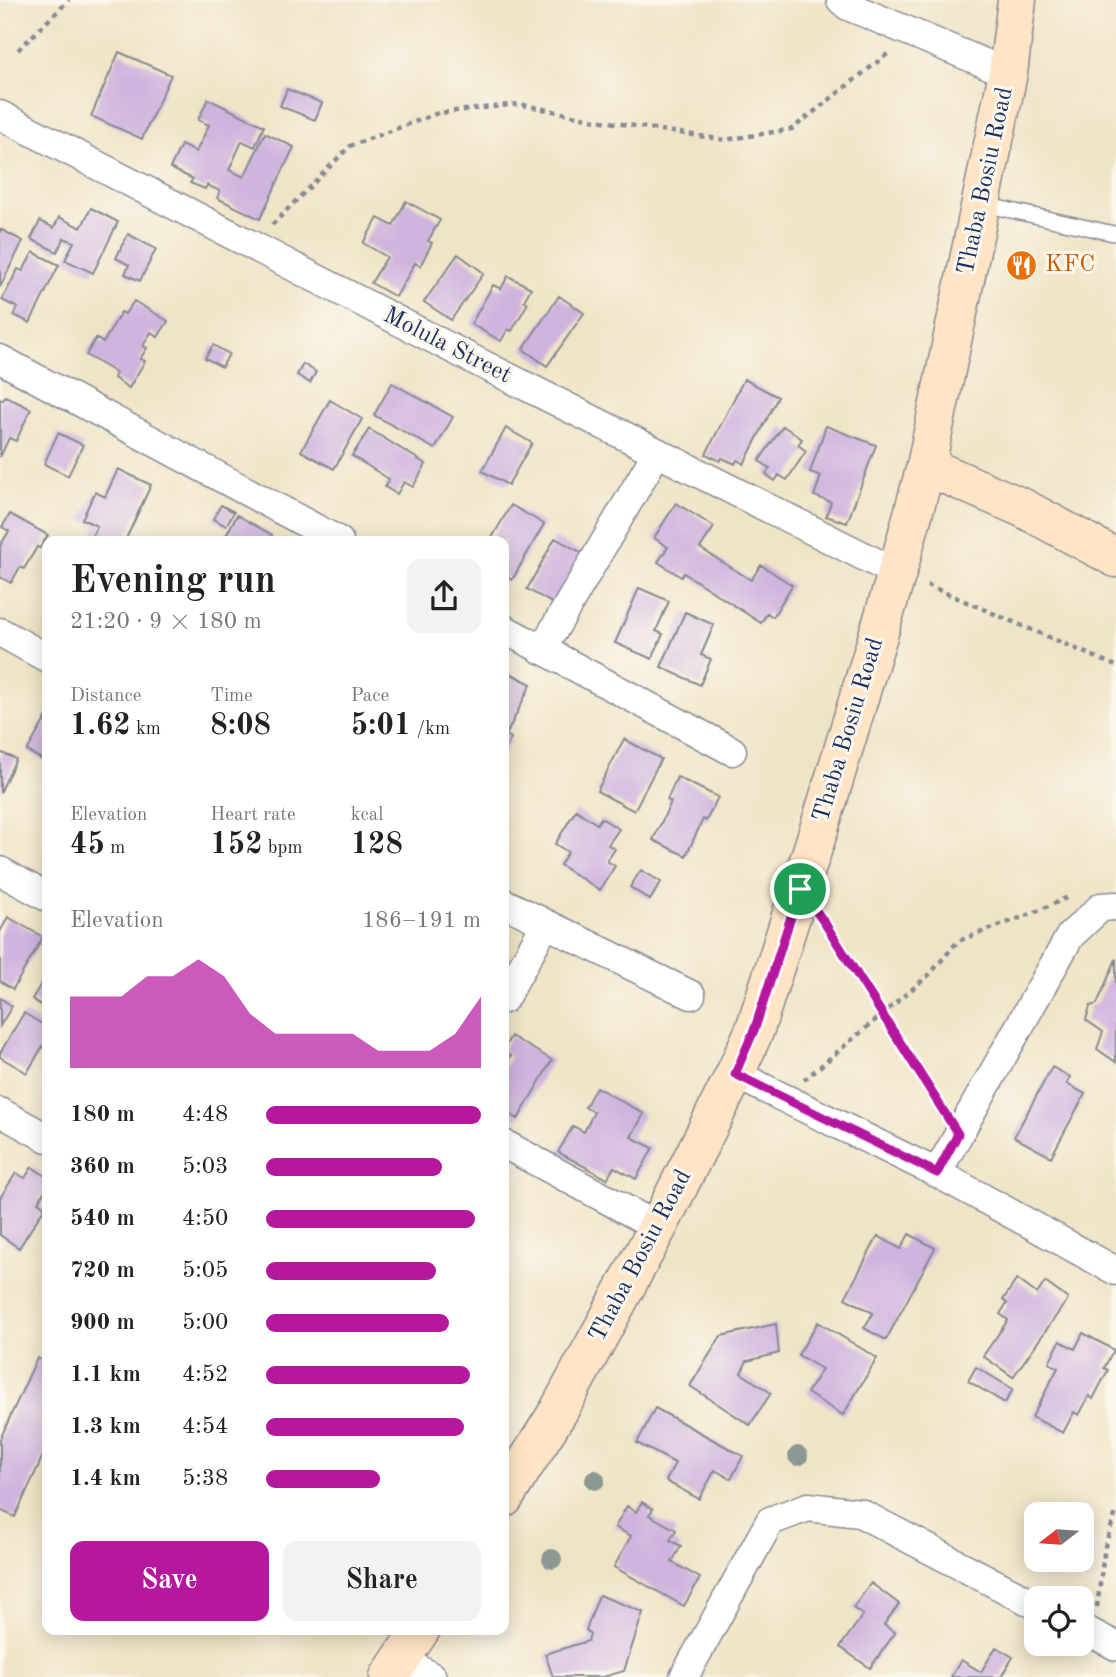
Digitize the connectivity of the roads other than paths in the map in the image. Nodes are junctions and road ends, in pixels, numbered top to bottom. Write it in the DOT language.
graph roads {
  1 [pos="841,0"];
  2 [pos="1017,0"];
  3 [pos="1042,0"];
  4 [pos="1008,73"];
  5 [pos="0,115"];
  6 [pos="981,204"];
  7 [pos="1116,234"];
  8 [pos="0,359"];
  9 [pos="657,452"];
  10 [pos="926,466"];
  11 [pos="330,536"];
  12 [pos="1116,558"];
  13 [pos="897,573"];
  14 [pos="0,632"];
  15 [pos="509,632"];
  16 [pos="542,650"];
  17 [pos="42,654"];
  18 [pos="732,751"];
  19 [pos="0,872"];
  20 [pos="42,894"];
  21 [pos="509,906"];
  22 [pos="1116,906"];
  23 [pos="545,925"];
  24 [pos="509,990"];
  25 [pos="691,995"];
  26 [pos="735,1074"];
  27 [pos="0,1112"];
  28 [pos="42,1135"];
  29 [pos="509,1147"];
  30 [pos="937,1173"];
  31 [pos="658,1227"];
  32 [pos="1116,1271"];
  33 [pos="509,1490"];
  34 [pos="1024,1599"];
  35 [pos="1094,1634"];
  36 [pos="1116,1646"];
  37 [pos="684,1677"];
  1 -- 4 [label="street"];
  2 -- 4 [label="street"];
  3 -- 4 [label="street"];
  4 -- 6 [label="street, Thaba Bosiu Road"];
  5 -- 9 [label="street, Molula Street"];
  6 -- 7 [label="lane"];
  6 -- 10 [label="street, Thaba Bosiu Road"];
  8 -- 11 [label="street"];
  9 -- 13 [label="street, Molula Street"];
  9 -- 16 [label="street"];
  10 -- 12 [label="street"];
  10 -- 13 [label="street, Thaba Bosiu Road"];
  13 -- 26 [label="street, Thaba Bosiu Road"];
  14 -- 17 [label="street"];
  15 -- 16 [label="street"];
  16 -- 18 [label="street"];
  19 -- 20 [label="street"];
  21 -- 23 [label="street"];
  22 -- 30 [label="street"];
  23 -- 24 [label="street"];
  23 -- 25 [label="street"];
  26 -- 30 [label="street"];
  26 -- 31 [label="street, Thaba Bosiu Road"];
  27 -- 28 [label="street"];
  29 -- 31 [label="street"];
  30 -- 32 [label="street"];
  31 -- 33 [label="street, Thaba Bosiu Road"];
  34 -- 37 [label="street"];
  35 -- 36 [label="street"];
}
